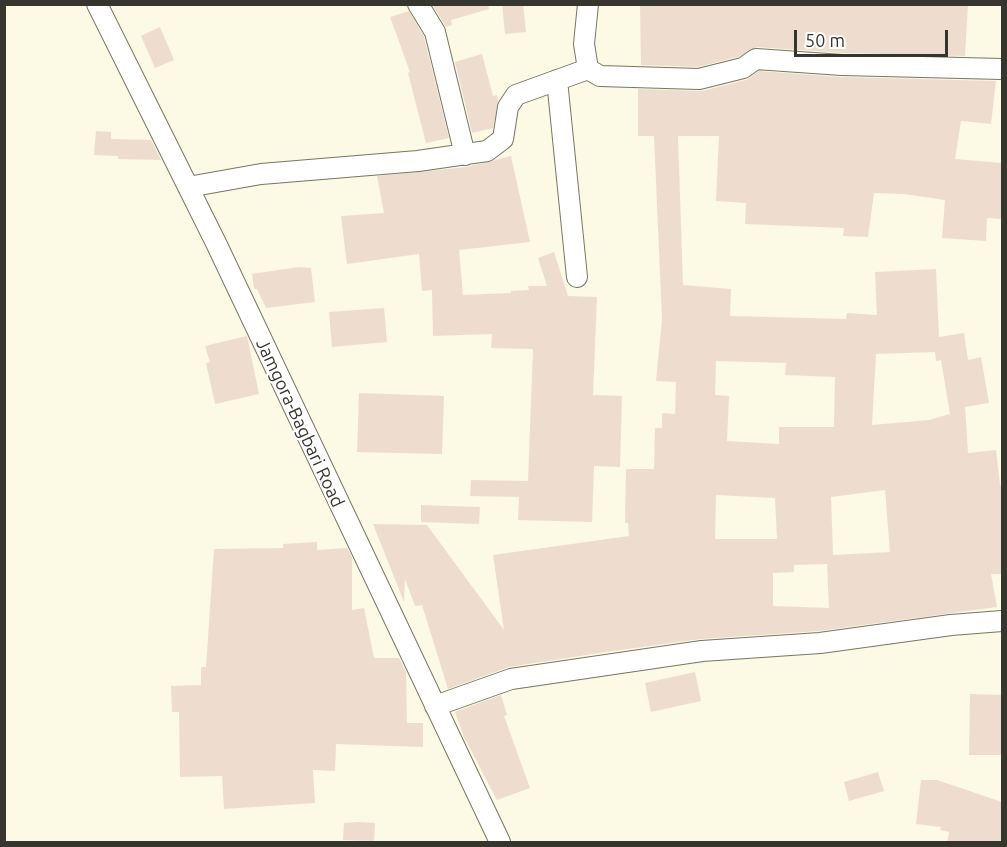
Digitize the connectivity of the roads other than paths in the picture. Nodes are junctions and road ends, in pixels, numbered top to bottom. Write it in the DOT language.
graph roads {
  1 [pos="98,4"];
  2 [pos="418,4"];
  3 [pos="588,4"];
  4 [pos="588,69"];
  5 [pos="1002,69"];
  6 [pos="557,80"];
  7 [pos="465,155"];
  8 [pos="188,187"];
  9 [pos="577,277"];
  10 [pos="1002,621"];
  11 [pos="435,706"];
  12 [pos="500,843"];
  1 -- 8 [label="street, Jamgora-Bagbari Road"];
  2 -- 7 [label="street"];
  3 -- 4 [label="street"];
  4 -- 5 [label="street"];
  4 -- 6 [label="street"];
  6 -- 7 [label="street"];
  6 -- 9 [label="street"];
  7 -- 8 [label="street"];
  8 -- 11 [label="street, Jamgora-Bagbari Road"];
  10 -- 11 [label="street"];
  11 -- 12 [label="street, Jamgora-Bagbari Road"];
}
